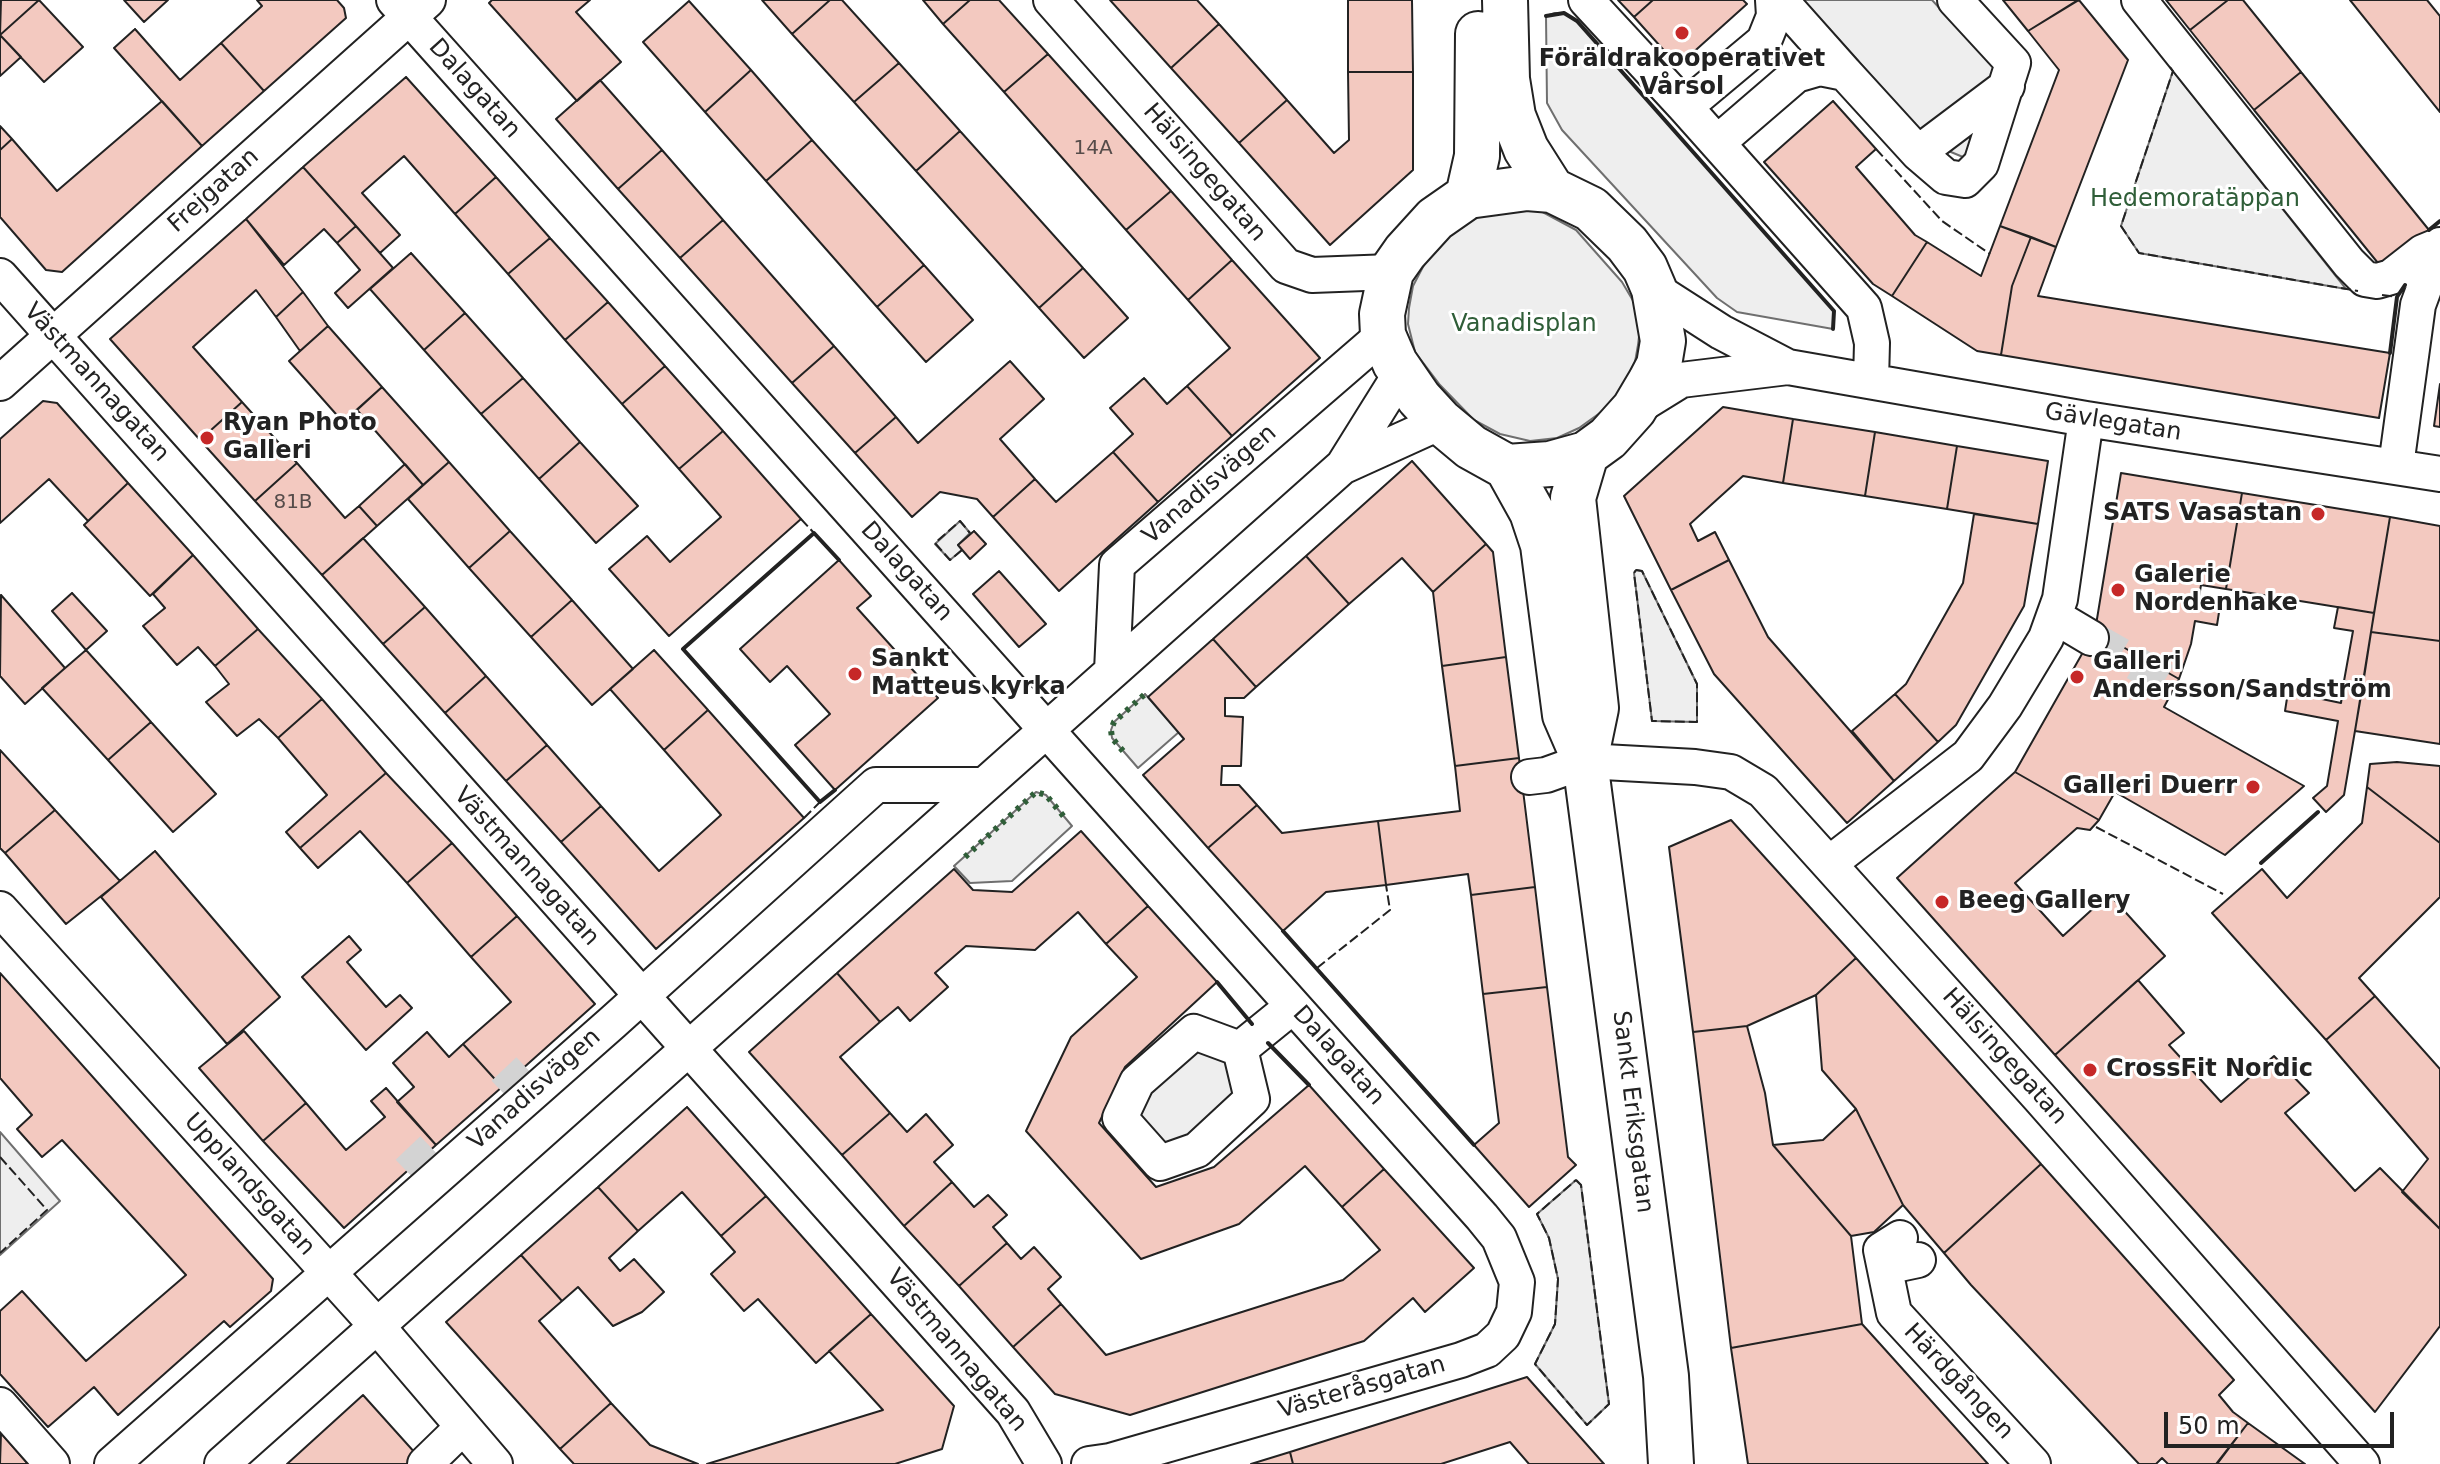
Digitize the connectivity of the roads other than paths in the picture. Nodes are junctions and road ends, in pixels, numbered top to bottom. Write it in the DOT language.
graph roads {
  1 [pos="1051,0"];
  2 [pos="1478,0"];
  3 [pos="1505,0"];
  4 [pos="1586,0"];
  5 [pos="1773,0"];
  6 [pos="1780,0"];
  7 [pos="1955,0"];
  8 [pos="2139,0"];
  9 [pos="410,6"];
  10 [pos="1845,73"];
  11 [pos="2007,86"];
  12 [pos="1685,107"];
  13 [pos="1717,143"];
  14 [pos="1918,153"];
  15 [pos="1552,190"];
  16 [pos="1468,196"];
  17 [pos="2440,245"];
  18 [pos="2440,265"];
  19 [pos="1391,272"];
  20 [pos="0,276"];
  21 [pos="1654,289"];
  22 [pos="53,335"];
  23 [pos="1392,354"];
  24 [pos="1788,367"];
  25 [pos="1871,381"];
  26 [pos="0,383"];
  27 [pos="1634,409"];
  28 [pos="2086,419"];
  29 [pos="1441,422"];
  30 [pos="1586,454"];
  31 [pos="1343,466"];
  32 [pos="2396,466"];
  33 [pos="1507,467"];
  34 [pos="2440,474"];
  35 [pos="2054,616"];
  36 [pos="2091,638"];
  37 [pos="1112,671"];
  38 [pos="1046,730"];
  39 [pos="1585,761"];
  40 [pos="1529,777"];
  41 [pos="984,785"];
  42 [pos="1830,863"];
  43 [pos="0,909"];
  44 [pos="641,996"];
  45 [pos="1293,1006"];
  46 [pos="689,1048"];
  47 [pos="1240,1049"];
  48 [pos="1482,1217"];
  49 [pos="1896,1254"];
  50 [pos="329,1274"];
  51 [pos="377,1326"];
  52 [pos="0,1405"];
  53 [pos="463,1427"];
  54 [pos="2374,1460"];
  55 [pos="52,1464"];
  56 [pos="112,1464"];
  57 [pos="222,1464"];
  58 [pos="425,1464"];
  59 [pos="495,1464"];
  60 [pos="1044,1464"];
  61 [pos="1089,1464"];
  62 [pos="1671,1464"];
  63 [pos="2033,1464"];
  1 -- 19 [label="street, Hälsingegatan"];
  2 -- 16 [label="main road"];
  3 -- 15 [label="main road"];
  4 -- 12 [label="street"];
  5 -- 12 [label="street"];
  6 -- 10 [label="street"];
  7 -- 11 [label="street"];
  8 -- 17 [label="street"];
  9 -- 22 [label="street, Frejgatan"];
  9 -- 38 [label="street, Dalagatan"];
  10 -- 13 [label="street"];
  10 -- 14 [label="street"];
  11 -- 14 [label="street"];
  11 -- 14 [label="street"];
  12 -- 13 [label="street"];
  13 -- 25 [label="street"];
  15 -- 16 [label="main road"];
  15 -- 21 [label="main road"];
  16 -- 19 [label="main road"];
  18 -- 32 [label="street"];
  19 -- 23 [label="main road"];
  20 -- 22 [label="street, Västmannagatan"];
  21 -- 24 [label="street, Gävlegatan"];
  21 -- 27 [label="main road"];
  22 -- 26 [label="street, Frejgatan"];
  22 -- 44 [label="street, Västmannagatan"];
  23 -- 29 [label="main road"];
  23 -- 31 [label="street"];
  23 -- 37 [label="street, Vanadisvägen"];
  24 -- 25 [label="street, Gävlegatan"];
  24 -- 27 [label="street, Gävlegatan"];
  25 -- 28 [label="street, Gävlegatan"];
  27 -- 30 [label="main road"];
  28 -- 32 [label="street, Gävlegatan"];
  28 -- 35 [label="street"];
  29 -- 31 [label="street"];
  29 -- 33 [label="main road"];
  30 -- 33 [label="main road"];
  30 -- 39 [label="main road, Sankt Eriksgatan"];
  31 -- 37 [label="street"];
  32 -- 34 [label="street, Gävlegatan"];
  33 -- 39 [label="main road, Sankt Eriksgatan"];
  35 -- 36 [label="street"];
  35 -- 42 [label="street"];
  37 -- 38 [label="street"];
  38 -- 41 [label="street"];
  38 -- 45 [label="street, Dalagatan"];
  39 -- 40 [label="street"];
  39 -- 42 [label="street, Hälsingegatan"];
  39 -- 62 [label="main road, Sankt Eriksgatan"];
  41 -- 44 [label="street, Vanadisvägen"];
  41 -- 46 [label="street"];
  42 -- 54 [label="street, Hälsingegatan"];
  43 -- 50 [label="street, Upplandsgatan"];
  44 -- 46 [label="street, Västmannagatan"];
  44 -- 50 [label="street, Vanadisvägen"];
  45 -- 47 [label="street"];
  45 -- 48 [label="street, Dalagatan"];
  46 -- 51 [label="street"];
  46 -- 60 [label="street, Västmannagatan"];
  48 -- 61 [label="street, Västeråsgatan"];
  49 -- 63 [label="street, Härdgången"];
  50 -- 51 [label="street, Upplandsgatan"];
  50 -- 56 [label="street, Vanadisvägen"];
  51 -- 53 [label="street, Upplandsgatan"];
  51 -- 57 [label="street"];
  52 -- 55 [label="street"];
  53 -- 58 [label="street"];
  53 -- 59 [label="street, Upplandsgatan"];
}
